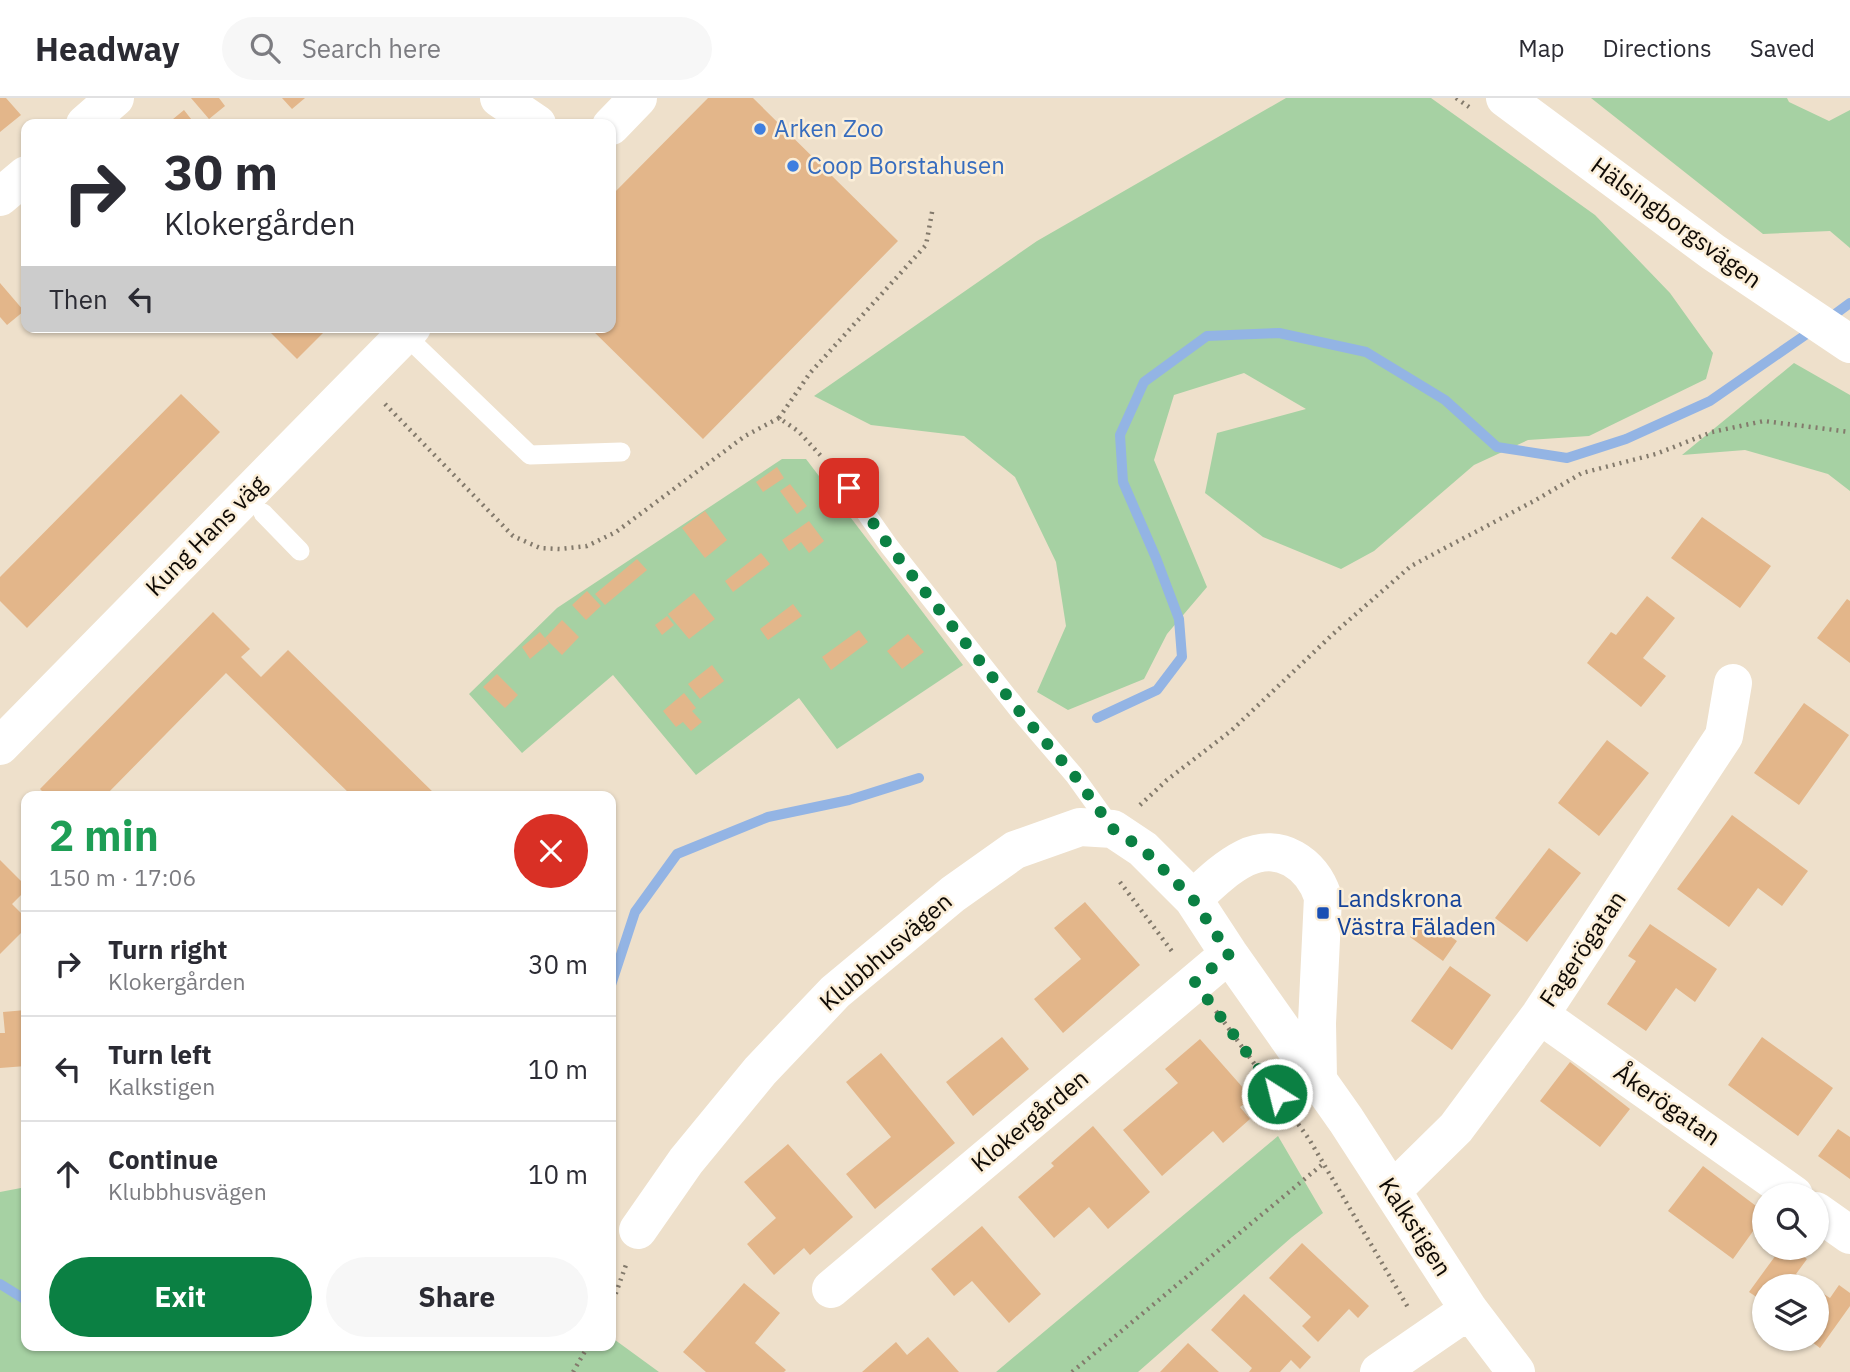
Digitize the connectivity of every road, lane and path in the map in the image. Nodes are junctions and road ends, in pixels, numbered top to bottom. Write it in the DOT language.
graph roads {
  1 [pos="115,98"];
  2 [pos="499,98"];
  3 [pos="638,98"];
  4 [pos="1506,98"];
  5 [pos="91,119"];
  6 [pos="530,119"];
  7 [pos="616,121"];
  8 [pos="21,179"];
  9 [pos="0,197"];
  10 [pos="933,207"];
  11 [pos="407,333"];
  12 [pos="411,333"];
  13 [pos="1850,344"];
  14 [pos="779,418"];
  15 [pos="1850,432"];
  16 [pos="621,452"];
  17 [pos="840,475"];
  18 [pos="263,513"];
  19 [pos="300,551"];
  20 [pos="1732,683"];
  21 [pos="0,746"];
  22 [pos="1113,829"];
  23 [pos="1112,871"];
  24 [pos="1193,899"];
  25 [pos="1229,954"];
  26 [pos="1195,982"];
  27 [pos="1539,1015"];
  28 [pos="1318,1079"];
  29 [pos="1324,1163"];
  30 [pos="1777,1183"];
  31 [pos="1392,1191"];
  32 [pos="1829,1220"];
  33 [pos="638,1230"];
  34 [pos="1850,1235"];
  35 [pos="831,1289"];
  36 [pos="616,1293"];
  37 [pos="1469,1310"];
  38 [pos="1426,1339"];
  39 [pos="585,1351"];
  40 [pos="573,1372"];
  41 [pos="1072,1372"];
  42 [pos="1379,1372"];
  43 [pos="1516,1372"];
  1 -- 5 [label="street"];
  2 -- 6 [label="street"];
  3 -- 7 [label="street"];
  4 -- 13 [label="street, Hälsingborgsvägen"];
  8 -- 9 [label="street"];
  10 -- 14 [label="path"];
  11 -- 21 [label="street, Kung Hans väg"];
  12 -- 16 [label="lane"];
  15 -- 22 [label="path"];
  17 -- 22 [label="lane"];
  18 -- 19 [label="lane"];
  20 -- 27 [label="street, Fagerögatan"];
  22 -- 24 [label="street"];
  22 -- 33 [label="street, Klubbhusvägen"];
  23 -- 26 [label="path"];
  24 -- 25 [label="street, Kalkstigen"];
  24 -- 28 [label="street"];
  25 -- 26 [label="street, Klokergården"];
  25 -- 28 [label="street, Kalkstigen"];
  26 -- 29 [label="path"];
  26 -- 35 [label="street, Klokergården"];
  27 -- 30 [label="street, Åkerögatan"];
  27 -- 31 [label="street, Fagerögatan"];
  28 -- 31 [label="street, Kalkstigen"];
  29 -- 38 [label="path"];
  29 -- 41 [label="path"];
  31 -- 37 [label="street, Kalkstigen"];
  32 -- 34 [label="street"];
  33 -- 36 [label="path"];
  37 -- 38 [label="street"];
  37 -- 43 [label="street, Kalkstigen"];
  38 -- 42 [label="street"];
  39 -- 40 [label="path"];
}
